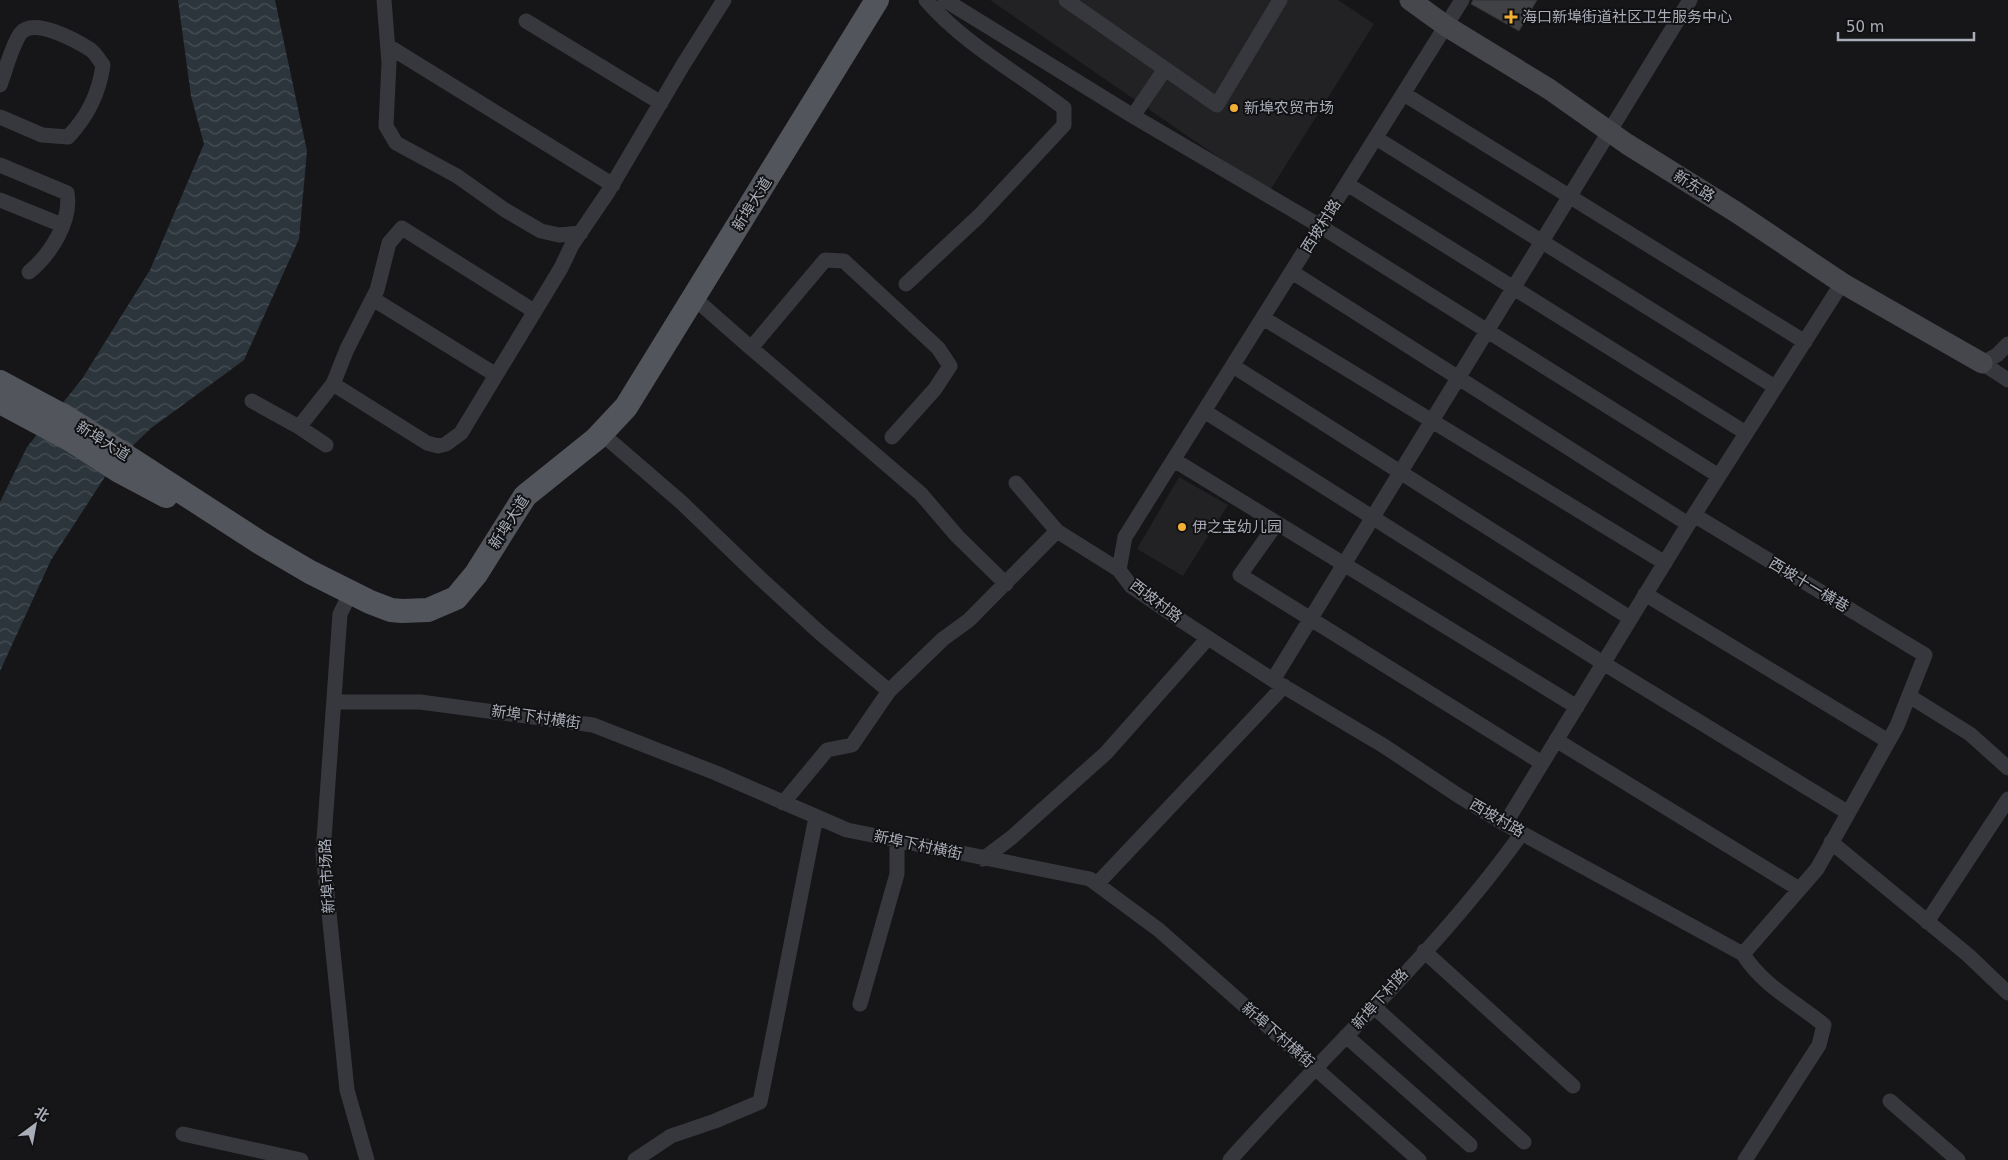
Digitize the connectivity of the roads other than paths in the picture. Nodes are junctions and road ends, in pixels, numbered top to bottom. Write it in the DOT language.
graph roads {
  1 [pos="384,0"];
  2 [pos="724,0"];
  3 [pos="877,0"];
  4 [pos="926,0"];
  5 [pos="945,0"];
  6 [pos="1066,0"];
  7 [pos="1280,0"];
  8 [pos="1410,0"];
  9 [pos="1462,0"];
  10 [pos="1690,0"];
  11 [pos="526,22"];
  12 [pos="1446,26"];
  13 [pos="388,46"];
  14 [pos="1165,69"];
  15 [pos="0,85"];
  16 [pos="1404,94"];
  17 [pos="661,103"];
  18 [pos="1133,116"];
  19 [pos="0,118"];
  20 [pos="1610,132"];
  21 [pos="1376,138"];
  22 [pos="0,165"];
  23 [pos="1347,184"];
  24 [pos="612,185"];
  25 [pos="1570,196"];
  26 [pos="0,200"];
  27 [pos="62,225"];
  28 [pos="1320,226"];
  29 [pos="580,233"];
  30 [pos="1542,242"];
  31 [pos="29,272"];
  32 [pos="1292,272"];
  33 [pos="1842,283"];
  34 [pos="906,284"];
  35 [pos="1514,288"];
  36 [pos="694,298"];
  37 [pos="373,299"];
  38 [pos="534,311"];
  39 [pos="1263,318"];
  40 [pos="1487,331"];
  41 [pos="1805,342"];
  42 [pos="2008,344"];
  43 [pos="751,348"];
  44 [pos="1982,363"];
  45 [pos="1233,366"];
  46 [pos="496,375"];
  47 [pos="1458,378"];
  48 [pos="2008,380"];
  49 [pos="0,382"];
  50 [pos="333,384"];
  51 [pos="1776,388"];
  52 [pos="252,401"];
  53 [pos="0,402"];
  54 [pos="1204,411"];
  55 [pos="37,412"];
  56 [pos="1432,421"];
  57 [pos="299,427"];
  58 [pos="601,433"];
  59 [pos="1746,433"];
  60 [pos="892,437"];
  61 [pos="326,445"];
  62 [pos="1174,460"];
  63 [pos="1400,472"];
  64 [pos="1719,476"];
  65 [pos="1016,483"];
  66 [pos="1373,518"];
  67 [pos="1691,519"];
  68 [pos="1277,523"];
  69 [pos="1057,531"];
  70 [pos="1665,563"];
  71 [pos="1344,564"];
  72 [pos="1119,570"];
  73 [pos="1006,584"];
  74 [pos="351,592"];
  75 [pos="1646,594"];
  76 [pos="1630,618"];
  77 [pos="1310,619"];
  78 [pos="1208,638"];
  79 [pos="1603,663"];
  80 [pos="1278,683"];
  81 [pos="889,690"];
  82 [pos="1909,696"];
  83 [pos="334,702"];
  84 [pos="1577,707"];
  85 [pos="1556,740"];
  86 [pos="1888,741"];
  87 [pos="1542,763"];
  88 [pos="2008,768"];
  89 [pos="2008,799"];
  90 [pos="784,803"];
  91 [pos="1847,812"];
  92 [pos="816,817"];
  93 [pos="1505,824"];
  94 [pos="1522,833"];
  95 [pos="897,841"];
  96 [pos="1831,842"];
  97 [pos="983,859"];
  98 [pos="1097,884"];
  99 [pos="1800,889"];
  100 [pos="1927,922"];
  101 [pos="1424,951"];
  102 [pos="1743,954"];
  103 [pos="2008,992"];
  104 [pos="860,1004"];
  105 [pos="1373,1006"];
  106 [pos="1346,1036"];
  107 [pos="1316,1068"];
  108 [pos="1573,1086"];
  109 [pos="1890,1101"];
  110 [pos="183,1134"];
  111 [pos="1524,1142"];
  112 [pos="1470,1145"];
  113 [pos="302,1160"];
  114 [pos="367,1160"];
  115 [pos="635,1160"];
  116 [pos="1230,1160"];
  117 [pos="1419,1160"];
  118 [pos="1745,1160"];
  119 [pos="1958,1160"];
  1 -- 13 [label="street"];
  2 -- 17 [label="street"];
  3 -- 36 [label="main road, 新埠大道"];
  4 -- 34 [label="street"];
  5 -- 18 [label="street"];
  6 -- 14 [label="street"];
  7 -- 14 [label="street"];
  8 -- 12 [label="street, 新东路"];
  9 -- 12 [label="street, 西坡村路"];
  10 -- 20 [label="street"];
  11 -- 17 [label="street"];
  12 -- 16 [label="street, 西坡村路"];
  12 -- 20 [label="street, 新东路"];
  13 -- 24 [label="street"];
  13 -- 29 [label="street"];
  14 -- 18 [label="street"];
  15 -- 19 [label="street"];
  16 -- 21 [label="street, 西坡村路"];
  16 -- 25 [label="street"];
  17 -- 24 [label="street"];
  18 -- 28 [label="street"];
  20 -- 25 [label="street"];
  20 -- 33 [label="street, 新东路"];
  21 -- 23 [label="street, 西坡村路"];
  21 -- 30 [label="street"];
  22 -- 27 [label="street"];
  23 -- 28 [label="street, 西坡村路"];
  23 -- 35 [label="street"];
  24 -- 29 [label="street"];
  25 -- 30 [label="street"];
  25 -- 41 [label="street"];
  26 -- 27 [label="street"];
  27 -- 31 [label="street"];
  28 -- 32 [label="street, 西坡村路"];
  28 -- 40 [label="street"];
  29 -- 38 [label="street"];
  30 -- 35 [label="street"];
  30 -- 51 [label="street"];
  32 -- 39 [label="street, 西坡村路"];
  32 -- 47 [label="street, 西坡十一横巷"];
  33 -- 41 [label="street"];
  33 -- 44 [label="street, 新东路"];
  35 -- 40 [label="street"];
  35 -- 59 [label="street"];
  36 -- 43 [label="street"];
  36 -- 58 [label="main road, 新埠大道"];
  37 -- 38 [label="street"];
  37 -- 46 [label="street"];
  37 -- 50 [label="street"];
  38 -- 46 [label="street"];
  39 -- 45 [label="street, 西坡村路"];
  39 -- 56 [label="street"];
  40 -- 47 [label="street"];
  40 -- 64 [label="street"];
  41 -- 51 [label="street"];
  42 -- 44 [label="street"];
  43 -- 60 [label="street"];
  43 -- 73 [label="street"];
  44 -- 48 [label="street"];
  45 -- 54 [label="street, 西坡村路"];
  45 -- 63 [label="street"];
  46 -- 50 [label="street"];
  47 -- 56 [label="street"];
  47 -- 67 [label="street, 西坡十一横巷"];
  49 -- 55 [label="main road, 新埠大道"];
  50 -- 57 [label="street"];
  51 -- 59 [label="street"];
  52 -- 57 [label="street"];
  53 -- 55 [label="main road, 新埠大道"];
  54 -- 62 [label="street, 西坡村路"];
  54 -- 66 [label="street"];
  55 -- 74 [label="main road, 新埠大道"];
  56 -- 63 [label="street"];
  56 -- 70 [label="street"];
  57 -- 61 [label="street"];
  58 -- 74 [label="main road, 新埠大道"];
  58 -- 81 [label="street"];
  59 -- 64 [label="street"];
  62 -- 68 [label="street"];
  62 -- 72 [label="street, 西坡村路"];
  63 -- 66 [label="street"];
  63 -- 76 [label="street"];
  64 -- 67 [label="street"];
  65 -- 69 [label="street"];
  66 -- 71 [label="street"];
  66 -- 79 [label="street"];
  67 -- 70 [label="street"];
  67 -- 82 [label="street, 西坡十一横巷"];
  68 -- 71 [label="street"];
  68 -- 77 [label="street"];
  69 -- 72 [label="street"];
  69 -- 73 [label="street"];
  70 -- 75 [label="street"];
  71 -- 77 [label="street"];
  71 -- 84 [label="street"];
  72 -- 78 [label="street, 西坡村路"];
  73 -- 81 [label="street"];
  74 -- 83 [label="street, 新埠市场路"];
  75 -- 76 [label="street"];
  75 -- 86 [label="street"];
  76 -- 79 [label="street"];
  77 -- 80 [label="street"];
  77 -- 87 [label="street"];
  78 -- 80 [label="street, 西坡村路"];
  78 -- 97 [label="street"];
  79 -- 84 [label="street"];
  79 -- 91 [label="street"];
  80 -- 93 [label="street, 西坡村路"];
  80 -- 98 [label="street"];
  81 -- 90 [label="street"];
  82 -- 86 [label="street"];
  82 -- 88 [label="street"];
  83 -- 90 [label="street, 新埠下村横街"];
  83 -- 114 [label="street, 新埠市场路"];
  84 -- 85 [label="street"];
  85 -- 87 [label="street"];
  85 -- 99 [label="street"];
  86 -- 91 [label="street"];
  87 -- 93 [label="street"];
  89 -- 100 [label="street"];
  90 -- 92 [label="street, 新埠下村横街"];
  91 -- 96 [label="street"];
  92 -- 95 [label="street, 新埠下村横街"];
  92 -- 115 [label="street"];
  93 -- 94 [label="street, 西坡村路"];
  94 -- 101 [label="street, 新埠下村路"];
  94 -- 102 [label="street, 西坡村路"];
  95 -- 97 [label="street, 新埠下村横街"];
  95 -- 104 [label="street"];
  96 -- 99 [label="street"];
  96 -- 100 [label="street"];
  97 -- 98 [label="street, 新埠下村横街"];
  98 -- 107 [label="street, 新埠下村横街"];
  99 -- 102 [label="street"];
  100 -- 103 [label="street"];
  101 -- 105 [label="street, 新埠下村路"];
  101 -- 108 [label="street"];
  102 -- 118 [label="street"];
  105 -- 106 [label="street, 新埠下村路"];
  105 -- 111 [label="street"];
  106 -- 107 [label="street, 新埠下村路"];
  106 -- 112 [label="street"];
  107 -- 116 [label="street, 新埠下村路"];
  107 -- 117 [label="street, 新埠下村横街"];
  109 -- 119 [label="street"];
  110 -- 113 [label="street"];
}
